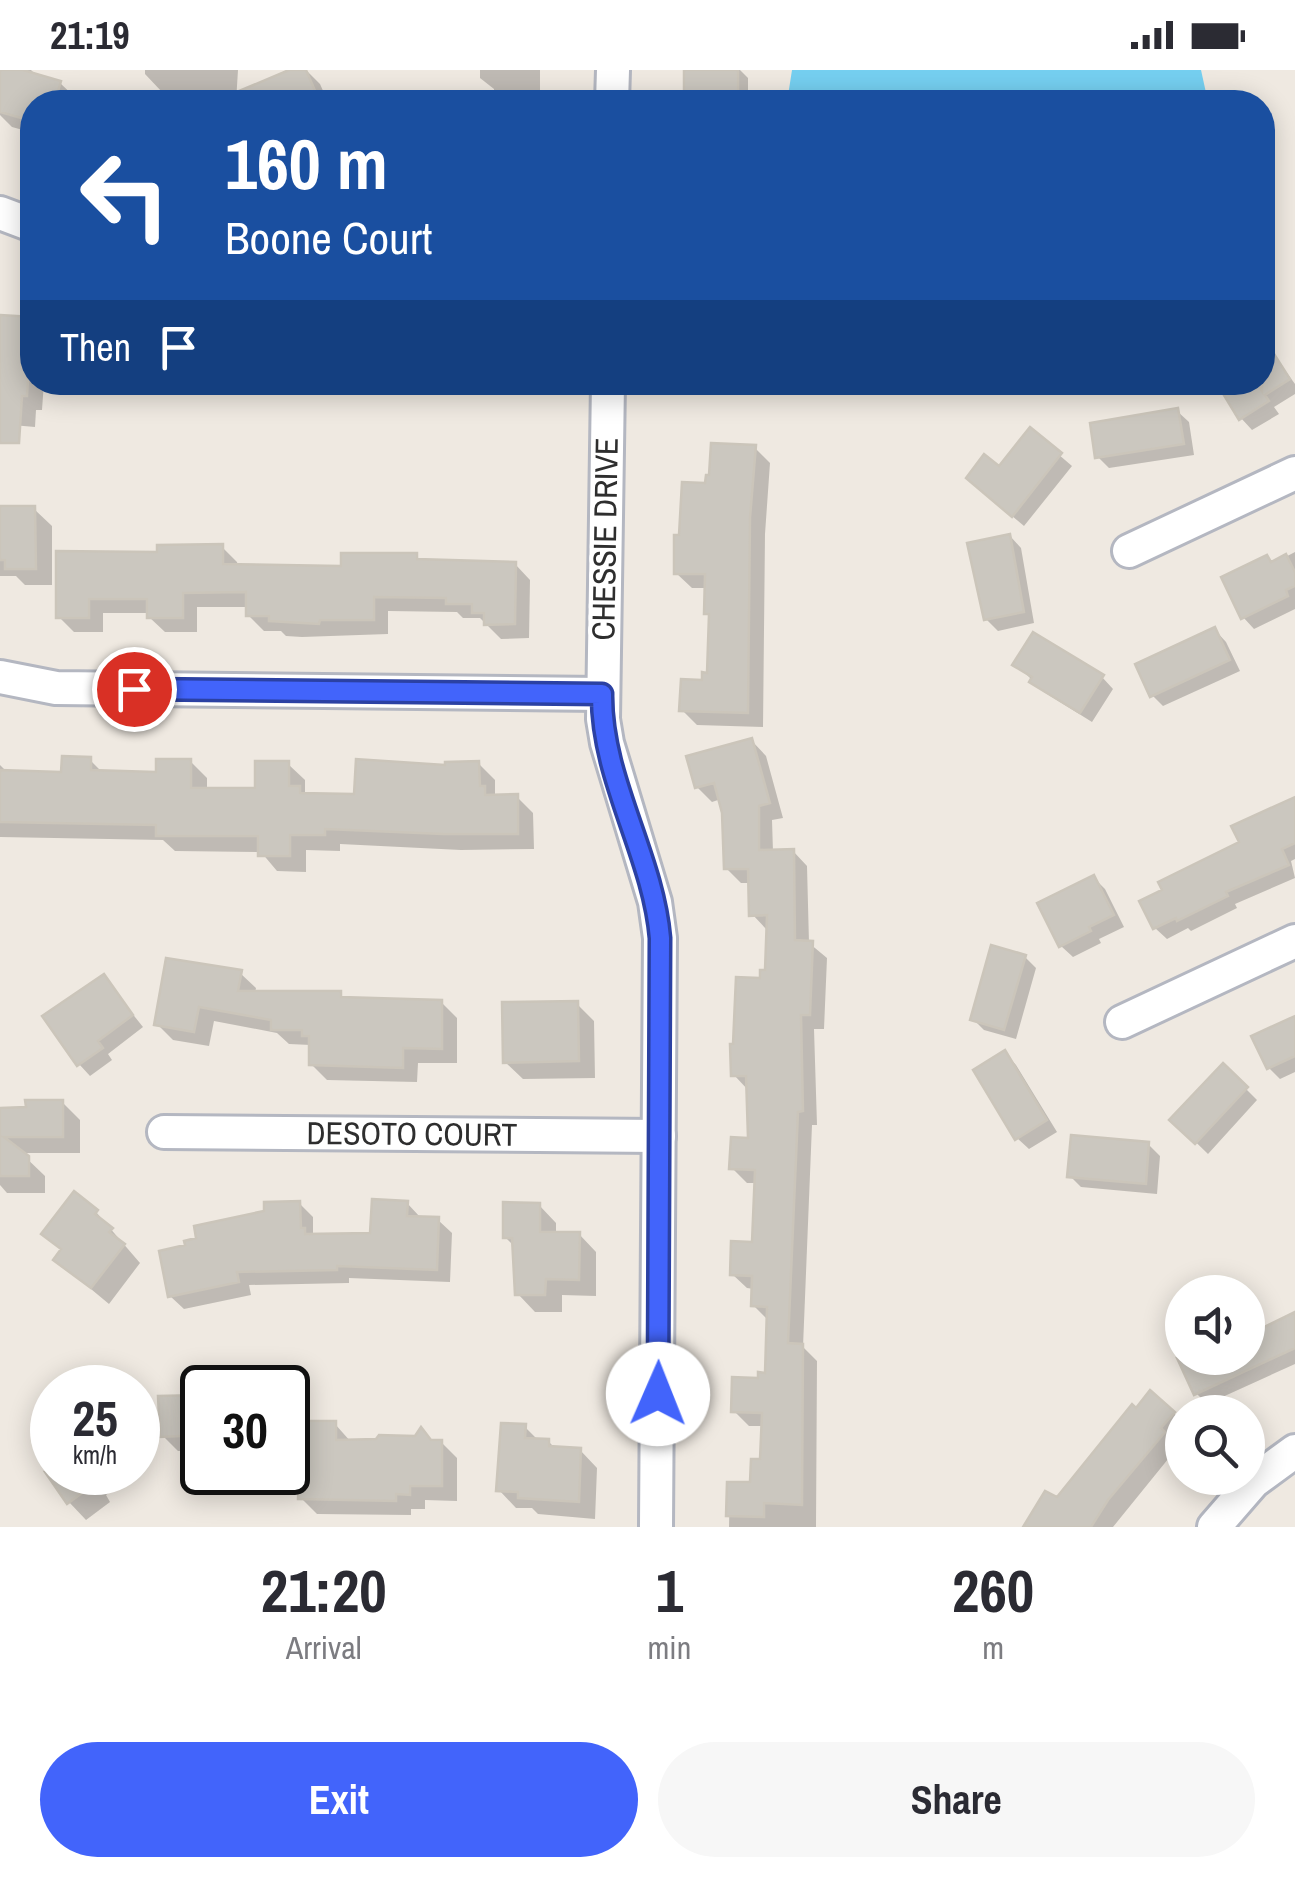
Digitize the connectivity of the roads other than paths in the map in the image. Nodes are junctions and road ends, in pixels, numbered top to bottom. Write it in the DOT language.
graph roads {
  1 [pos="608,395"];
  2 [pos="1295,473"];
  3 [pos="1128,550"];
  4 [pos="0,677"];
  5 [pos="602,694"];
  6 [pos="1295,941"];
  7 [pos="1122,1022"];
  8 [pos="164,1132"];
  9 [pos="659,1136"];
  10 [pos="1295,1450"];
  11 [pos="656,1527"];
  12 [pos="1214,1527"];
  1 -- 5 [label="street, CHESSIE DRIVE"];
  2 -- 3 [label="street"];
  4 -- 5 [label="street"];
  5 -- 9 [label="street, CHESSIE DRIVE"];
  6 -- 7 [label="street"];
  8 -- 9 [label="street, DESOTO COURT"];
  9 -- 11 [label="street, CHESSIE DRIVE"];
  10 -- 12 [label="street"];
}
